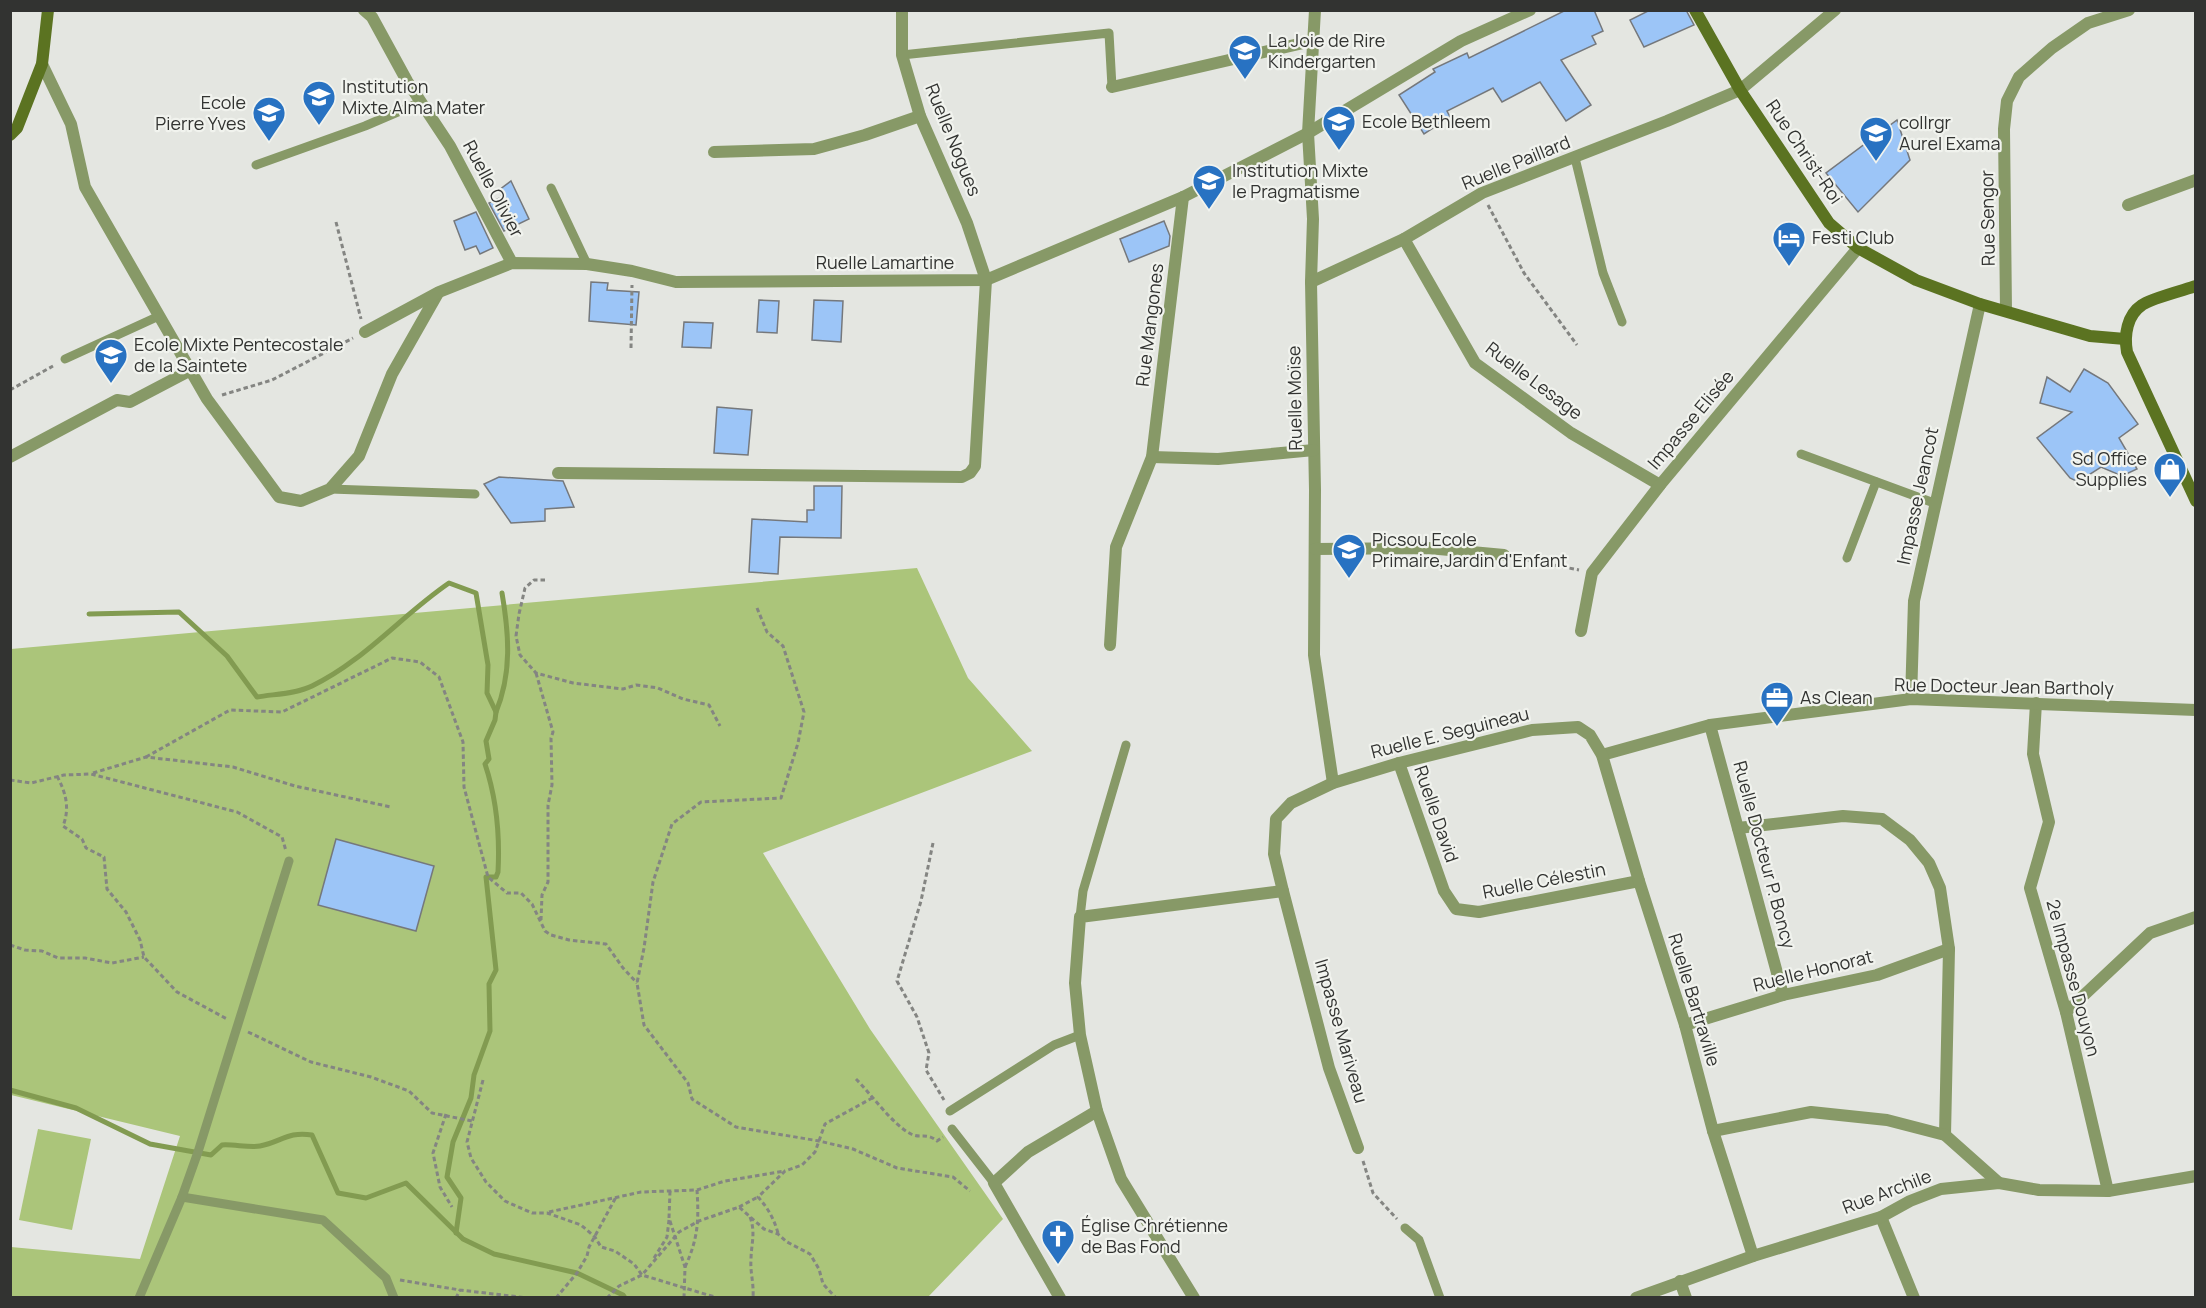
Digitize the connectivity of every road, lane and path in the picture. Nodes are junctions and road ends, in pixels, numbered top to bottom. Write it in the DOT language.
graph roads {
  1 [pos="48,10"];
  2 [pos="364,10"];
  3 [pos="902,10"];
  4 [pos="1315,10"];
  5 [pos="1530,10"];
  6 [pos="1695,10"];
  7 [pos="1835,10"];
  8 [pos="2129,10"];
  9 [pos="1312,41"];
  10 [pos="902,55"];
  11 [pos="42,64"];
  12 [pos="1112,87"];
  13 [pos="1740,90"];
  14 [pos="421,102"];
  15 [pos="920,116"];
  16 [pos="1308,133"];
  17 [pos="10,135"];
  18 [pos="714,152"];
  19 [pos="1575,158"];
  20 [pos="256,165"];
  21 [pos="2196,180"];
  22 [pos="551,188"];
  23 [pos="1482,193"];
  24 [pos="1183,197"];
  25 [pos="2128,205"];
  26 [pos="336,222"];
  27 [pos="1404,239"];
  28 [pos="1858,248"];
  29 [pos="512,263"];
  30 [pos="587,264"];
  31 [pos="632,271"];
  32 [pos="986,280"];
  33 [pos="1311,282"];
  34 [pos="2196,286"];
  35 [pos="439,292"];
  36 [pos="1980,304"];
  37 [pos="2006,311"];
  38 [pos="159,316"];
  39 [pos="1622,322"];
  40 [pos="365,332"];
  41 [pos="2124,339"];
  42 [pos="1577,345"];
  43 [pos="631,348"];
  44 [pos="65,359"];
  45 [pos="191,370"];
  46 [pos="10,390"];
  47 [pos="207,399"];
  48 [pos="1314,450"];
  49 [pos="1802,454"];
  50 [pos="10,457"];
  51 [pos="1152,457"];
  52 [pos="558,473"];
  53 [pos="1876,482"];
  54 [pos="1660,485"];
  55 [pos="330,489"];
  56 [pos="475,494"];
  57 [pos="2196,501"];
  58 [pos="1934,503"];
  59 [pos="1315,549"];
  60 [pos="1504,555"];
  61 [pos="1847,558"];
  62 [pos="1592,573"];
  63 [pos="546,580"];
  64 [pos="757,608"];
  65 [pos="1581,631"];
  66 [pos="1110,645"];
  67 [pos="536,673"];
  68 [pos="1911,699"];
  69 [pos="2036,703"];
  70 [pos="2196,710"];
  71 [pos="1710,725"];
  72 [pos="720,726"];
  73 [pos="1126,745"];
  74 [pos="1602,754"];
  75 [pos="146,757"];
  76 [pos="1399,763"];
  77 [pos="91,774"];
  78 [pos="57,777"];
  79 [pos="10,780"];
  80 [pos="1333,783"];
  81 [pos="391,807"];
  82 [pos="1738,828"];
  83 [pos="933,843"];
  84 [pos="289,861"];
  85 [pos="1639,881"];
  86 [pos="1283,891"];
  87 [pos="1456,909"];
  88 [pos="1080,916"];
  89 [pos="2196,917"];
  90 [pos="541,922"];
  91 [pos="10,945"];
  92 [pos="1949,949"];
  93 [pos="144,957"];
  94 [pos="637,983"];
  95 [pos="1783,995"];
  96 [pos="2066,1012"];
  97 [pos="238,1025"];
  98 [pos="1685,1025"];
  99 [pos="1080,1035"];
  100 [pos="856,1079"];
  101 [pos="483,1080"];
  102 [pos="874,1097"];
  103 [pos="950,1111"];
  104 [pos="1097,1111"];
  105 [pos="446,1114"];
  106 [pos="472,1121"];
  107 [pos="952,1129"];
  108 [pos="1713,1131"];
  109 [pos="1945,1135"];
  110 [pos="819,1141"];
  111 [pos="1358,1148"];
  112 [pos="785,1171"];
  113 [pos="2196,1176"];
  114 [pos="994,1183"];
  115 [pos="1999,1183"];
  116 [pos="697,1190"];
  117 [pos="670,1191"];
  118 [pos="970,1191"];
  119 [pos="2108,1191"];
  120 [pos="182,1197"];
  121 [pos="616,1197"];
  122 [pos="758,1197"];
  123 [pos="452,1207"];
  124 [pos="739,1207"];
  125 [pos="547,1212"];
  126 [pos="750,1216"];
  127 [pos="1881,1217"];
  128 [pos="669,1218"];
  129 [pos="699,1221"];
  130 [pos="1405,1227"];
  131 [pos="778,1234"];
  132 [pos="675,1235"];
  133 [pos="596,1238"];
  134 [pos="1753,1256"];
  135 [pos="652,1261"];
  136 [pos="685,1267"];
  137 [pos="642,1275"];
  138 [pos="386,1278"];
  139 [pos="1680,1281"];
  140 [pos="684,1289"];
  141 [pos="460,1290"];
  142 [pos="1057,1297"];
  143 [pos="139,1298"];
  144 [pos="394,1298"];
  145 [pos="456,1298"];
  146 [pos="528,1298"];
  147 [pos="556,1298"];
  148 [pos="607,1298"];
  149 [pos="684,1298"];
  150 [pos="717,1298"];
  151 [pos="753,1298"];
  152 [pos="836,1298"];
  153 [pos="1194,1298"];
  154 [pos="1440,1298"];
  155 [pos="1636,1298"];
  156 [pos="1686,1298"];
  157 [pos="1914,1298"];
  1 -- 11 [label="street"];
  2 -- 14 [label="street, Ruelle Olivier"];
  3 -- 10 [label="street, Ruelle Nogues"];
  4 -- 9 [label="street, Ruelle Moïse"];
  5 -- 16 [label="street, Ruelle Lamartine"];
  6 -- 13 [label="street, Rue Christ-Roi"];
  7 -- 13 [label="street, Ruelle Paillard"];
  8 -- 37 [label="street, Rue Sengor"];
  9 -- 12 [label="street"];
  9 -- 16 [label="street, Ruelle Moïse"];
  10 -- 12 [label="lane"];
  10 -- 15 [label="street, Ruelle Nogues"];
  11 -- 17 [label="street"];
  11 -- 38 [label="street"];
  13 -- 19 [label="street, Ruelle Paillard"];
  13 -- 28 [label="street, Rue Christ-Roi"];
  14 -- 20 [label="lane"];
  14 -- 29 [label="street, Ruelle Olivier"];
  15 -- 18 [label="street"];
  15 -- 32 [label="street, Ruelle Nogues"];
  16 -- 24 [label="street, Ruelle Lamartine"];
  16 -- 33 [label="street, Ruelle Moïse"];
  19 -- 23 [label="street, Ruelle Paillard"];
  19 -- 39 [label="lane"];
  21 -- 25 [label="street"];
  22 -- 30 [label="lane"];
  23 -- 27 [label="street, Ruelle Paillard"];
  23 -- 42 [label="path"];
  24 -- 32 [label="street, Ruelle Lamartine"];
  24 -- 51 [label="street, Rue Mangones"];
  26 -- 40 [label="path"];
  27 -- 33 [label="street, Ruelle Paillard"];
  27 -- 54 [label="street, Ruelle Lesage"];
  28 -- 36 [label="street, Rue Christ-Roi"];
  28 -- 54 [label="street, Impasse Elisée"];
  29 -- 30 [label="street, Ruelle Lamartine"];
  29 -- 35 [label="street, Ruelle Lamartine"];
  30 -- 31 [label="street, Ruelle Lamartine"];
  31 -- 32 [label="street, Ruelle Lamartine"];
  31 -- 43 [label="path"];
  32 -- 52 [label="street"];
  33 -- 48 [label="street, Ruelle Moïse"];
  34 -- 41 [label="street"];
  35 -- 40 [label="street, Ruelle Lamartine"];
  35 -- 55 [label="street"];
  36 -- 37 [label="street, Rue Christ-Roi"];
  36 -- 58 [label="street, Impasse Jeancot"];
  37 -- 41 [label="street, Rue Christ-Roi"];
  38 -- 44 [label="lane"];
  38 -- 45 [label="street"];
  40 -- 47 [label="path"];
  41 -- 57 [label="street"];
  44 -- 46 [label="path"];
  45 -- 47 [label="street"];
  45 -- 50 [label="street"];
  47 -- 55 [label="street"];
  48 -- 51 [label="street"];
  48 -- 59 [label="street, Ruelle Moïse"];
  49 -- 53 [label="lane"];
  51 -- 66 [label="street, Rue Mangones"];
  53 -- 58 [label="lane"];
  53 -- 61 [label="lane"];
  54 -- 62 [label="street, Impasse Elisée"];
  55 -- 56 [label="lane"];
  58 -- 68 [label="street, Impasse Jeancot"];
  59 -- 60 [label="street"];
  59 -- 80 [label="street, Ruelle Moïse"];
  60 -- 62 [label="path"];
  62 -- 65 [label="street, Impasse Elisée"];
  63 -- 67 [label="path"];
  64 -- 94 [label="path"];
  67 -- 72 [label="path"];
  67 -- 90 [label="path"];
  68 -- 69 [label="street, Rue Docteur Jean Bartholy"];
  68 -- 71 [label="street, Rue Docteur Jean Bartholy"];
  69 -- 70 [label="street, Rue Docteur Jean Bartholy"];
  69 -- 96 [label="street, 2e Impasse Douyon"];
  71 -- 74 [label="street, Rue Docteur Jean Bartholy"];
  71 -- 82 [label="street, Ruelle Docteur P. Boncy"];
  73 -- 88 [label="lane"];
  74 -- 76 [label="street, Ruelle E. Seguineau"];
  74 -- 85 [label="street, Ruelle Bartraville"];
  75 -- 77 [label="path"];
  75 -- 81 [label="path"];
  75 -- 90 [label="path"];
  76 -- 80 [label="street, Ruelle E. Seguineau"];
  76 -- 87 [label="street, Ruelle David"];
  77 -- 78 [label="path"];
  77 -- 84 [label="path"];
  78 -- 79 [label="path"];
  78 -- 93 [label="path"];
  80 -- 86 [label="street, Impasse Mariveau"];
  82 -- 92 [label="street"];
  82 -- 95 [label="street, Ruelle Docteur P. Boncy"];
  83 -- 103 [label="path"];
  84 -- 97 [label="lane"];
  85 -- 87 [label="street, Ruelle Célestin"];
  85 -- 98 [label="street, Ruelle Bartraville"];
  86 -- 88 [label="street"];
  86 -- 111 [label="street, Impasse Mariveau"];
  88 -- 99 [label="street"];
  89 -- 96 [label="street"];
  90 -- 94 [label="path"];
  91 -- 93 [label="path"];
  92 -- 95 [label="street, Ruelle Honorat"];
  92 -- 109 [label="street"];
  93 -- 97 [label="path"];
  94 -- 110 [label="path"];
  95 -- 98 [label="street, Ruelle Honorat"];
  96 -- 119 [label="street, 2e Impasse Douyon"];
  97 -- 105 [label="path"];
  97 -- 120 [label="lane"];
  98 -- 108 [label="street, Ruelle Bartraville"];
  99 -- 103 [label="lane"];
  99 -- 104 [label="street"];
  100 -- 102 [label="path"];
  101 -- 106 [label="path"];
  102 -- 107 [label="path"];
  102 -- 110 [label="path"];
  104 -- 114 [label="street"];
  104 -- 153 [label="street"];
  105 -- 106 [label="path"];
  105 -- 123 [label="path"];
  106 -- 125 [label="path"];
  107 -- 114 [label="lane"];
  108 -- 109 [label="street"];
  108 -- 134 [label="street, Ruelle Bartraville"];
  109 -- 115 [label="street"];
  110 -- 112 [label="path"];
  110 -- 118 [label="path"];
  111 -- 130 [label="path"];
  112 -- 116 [label="path"];
  112 -- 122 [label="path"];
  113 -- 119 [label="street, Rue Archile"];
  114 -- 142 [label="street"];
  115 -- 119 [label="street, Rue Archile"];
  115 -- 127 [label="street, Rue Archile"];
  116 -- 117 [label="path"];
  116 -- 129 [label="path"];
  117 -- 121 [label="path"];
  117 -- 128 [label="path"];
  120 -- 138 [label="lane"];
  120 -- 143 [label="lane"];
  121 -- 125 [label="path"];
  121 -- 133 [label="path"];
  122 -- 124 [label="path"];
  122 -- 131 [label="path"];
  124 -- 126 [label="path"];
  124 -- 129 [label="path"];
  125 -- 133 [label="path"];
  126 -- 131 [label="path"];
  126 -- 151 [label="path"];
  127 -- 134 [label="street, Rue Archile"];
  127 -- 157 [label="street"];
  128 -- 132 [label="path"];
  128 -- 135 [label="path"];
  129 -- 132 [label="path"];
  129 -- 136 [label="path"];
  130 -- 154 [label="lane"];
  131 -- 152 [label="path"];
  132 -- 135 [label="path"];
  132 -- 136 [label="path"];
  133 -- 137 [label="path"];
  133 -- 147 [label="path"];
  134 -- 139 [label="street, Rue Archile"];
  135 -- 137 [label="path"];
  136 -- 140 [label="path"];
  137 -- 140 [label="path"];
  137 -- 148 [label="path"];
  138 -- 141 [label="path"];
  138 -- 144 [label="lane"];
  139 -- 155 [label="street, Rue Archile"];
  139 -- 156 [label="street"];
  140 -- 149 [label="path"];
  140 -- 150 [label="path"];
  141 -- 145 [label="path"];
  141 -- 146 [label="path"];
}
